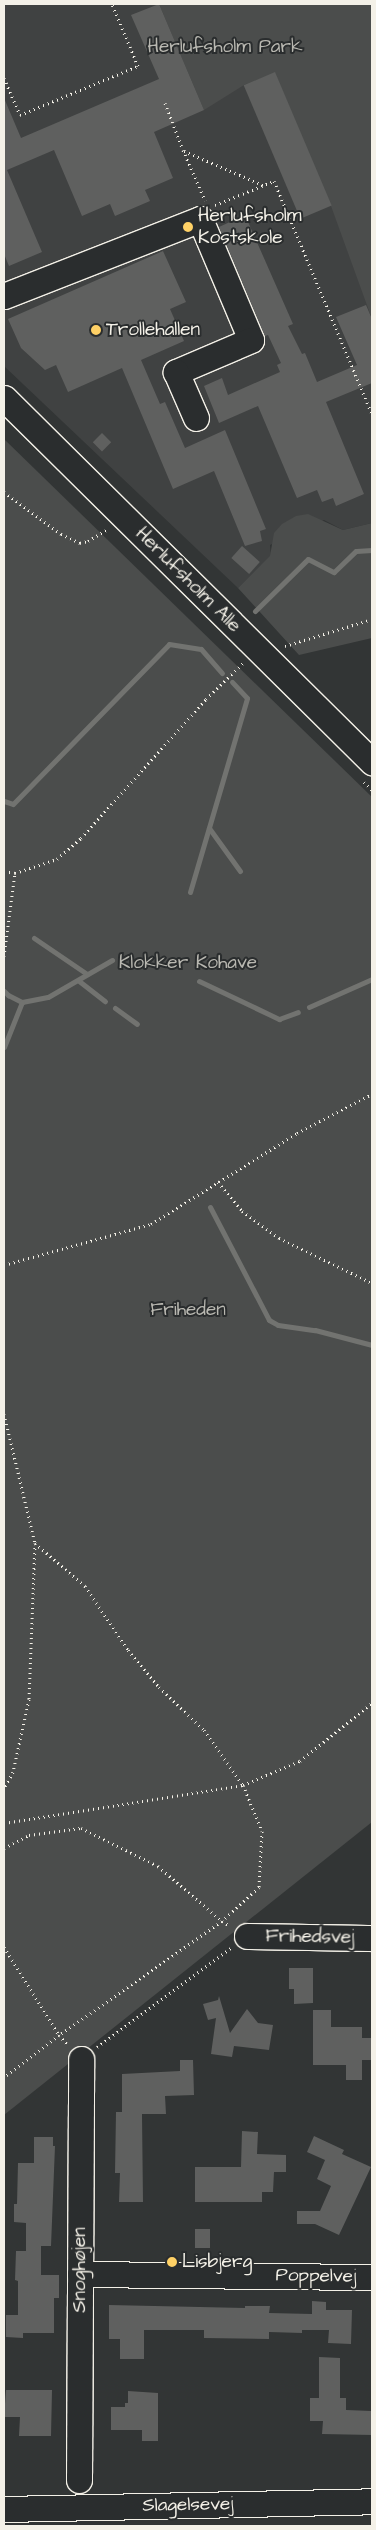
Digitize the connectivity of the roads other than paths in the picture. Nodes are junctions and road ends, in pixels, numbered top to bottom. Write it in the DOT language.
graph roads {
  1 [pos="4,296"];
  2 [pos="4,398"];
  3 [pos="196,418"];
  4 [pos="372,762"];
  5 [pos="247,1936"];
  6 [pos="372,1938"];
  7 [pos="81,2059"];
  8 [pos="80,2274"];
  9 [pos="372,2277"];
  10 [pos="78,2480"];
  11 [pos="372,2501"];
  12 [pos="4,2509"];
  1 -- 3 [label="street"];
  2 -- 4 [label="street, Herlufsholm Alle"];
  5 -- 6 [label="street, Frihedsvej"];
  7 -- 8 [label="street, Snoghøjen"];
  8 -- 9 [label="street, Poppelvej"];
  8 -- 10 [label="street, Snoghøjen"];
  11 -- 12 [label="street, Slagelsevej"];
}
